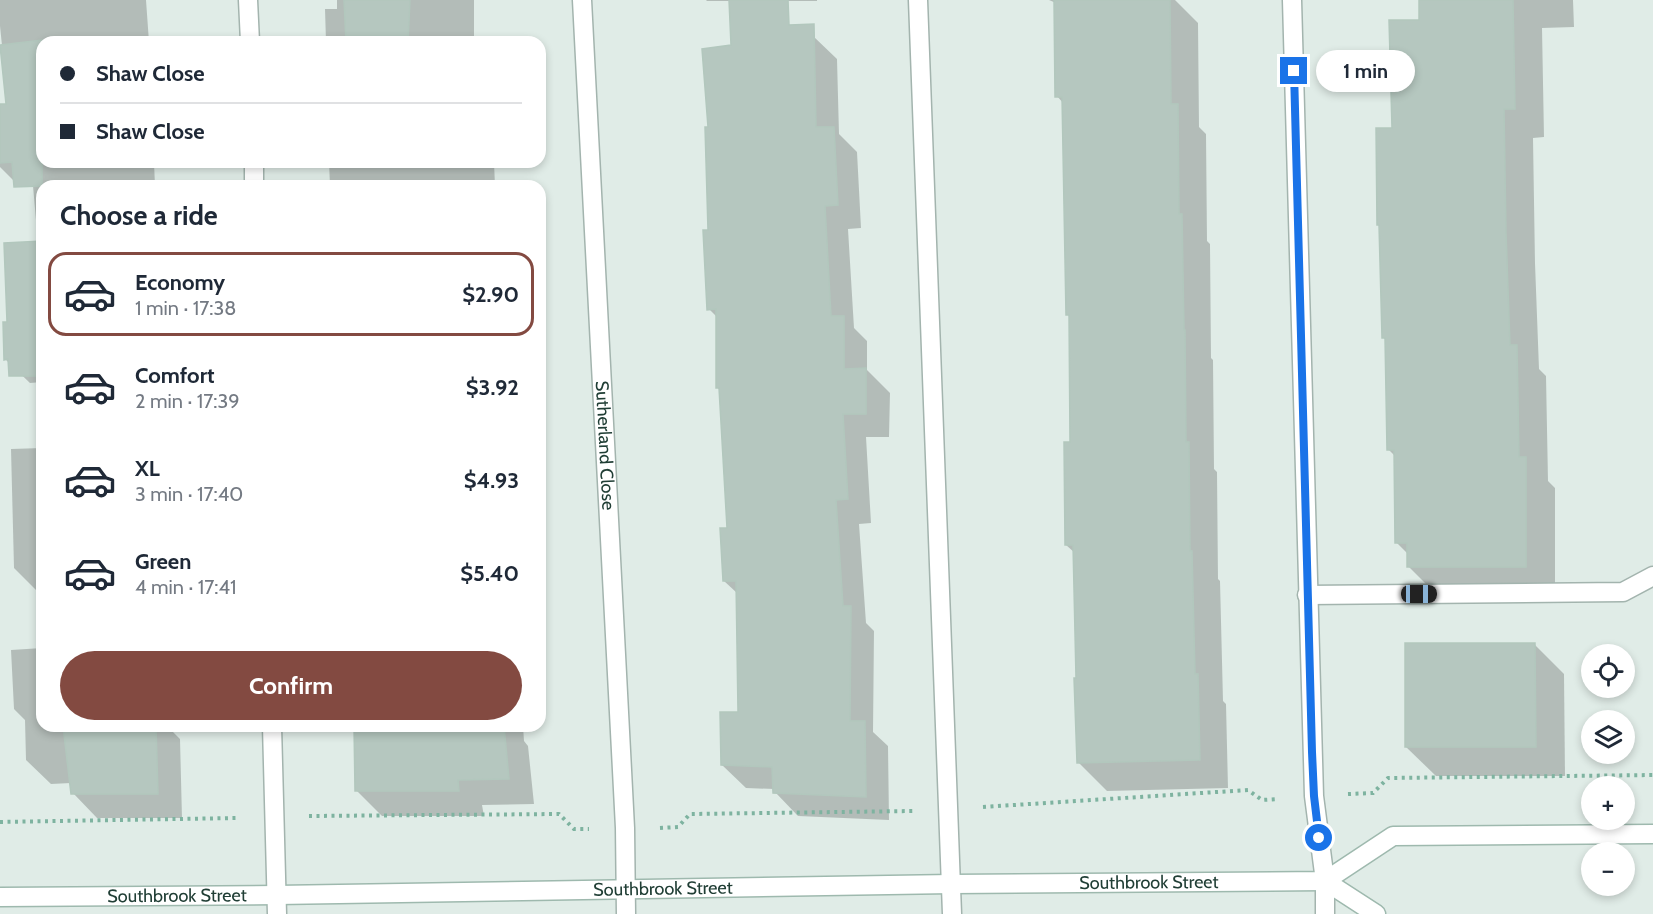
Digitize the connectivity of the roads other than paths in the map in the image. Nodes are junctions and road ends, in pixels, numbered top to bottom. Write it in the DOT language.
graph roads {
  1 [pos="248,0"];
  2 [pos="582,0"];
  3 [pos="918,0"];
  4 [pos="1292,0"];
  5 [pos="250,36"];
  6 [pos="1653,576"];
  7 [pos="1307,595"];
  8 [pos="272,732"];
  9 [pos="1653,834"];
  10 [pos="1325,881"];
  11 [pos="952,884"];
  12 [pos="626,890"];
  13 [pos="277,895"];
  14 [pos="0,897"];
  15 [pos="277,914"];
  16 [pos="626,914"];
  17 [pos="952,914"];
  18 [pos="1324,914"];
  19 [pos="1376,914"];
  1 -- 5 [label="street"];
  2 -- 12 [label="street, Sutherland Close"];
  3 -- 11 [label="street"];
  4 -- 7 [label="street"];
  6 -- 7 [label="street"];
  7 -- 10 [label="street"];
  8 -- 13 [label="street"];
  9 -- 10 [label="street"];
  10 -- 11 [label="street, Southbrook Street"];
  10 -- 18 [label="street"];
  10 -- 19 [label="street"];
  11 -- 12 [label="street, Southbrook Street"];
  11 -- 17 [label="street"];
  12 -- 13 [label="street, Southbrook Street"];
  12 -- 16 [label="street, Sutherland Close"];
  13 -- 14 [label="street, Southbrook Street"];
  13 -- 15 [label="street"];
}
